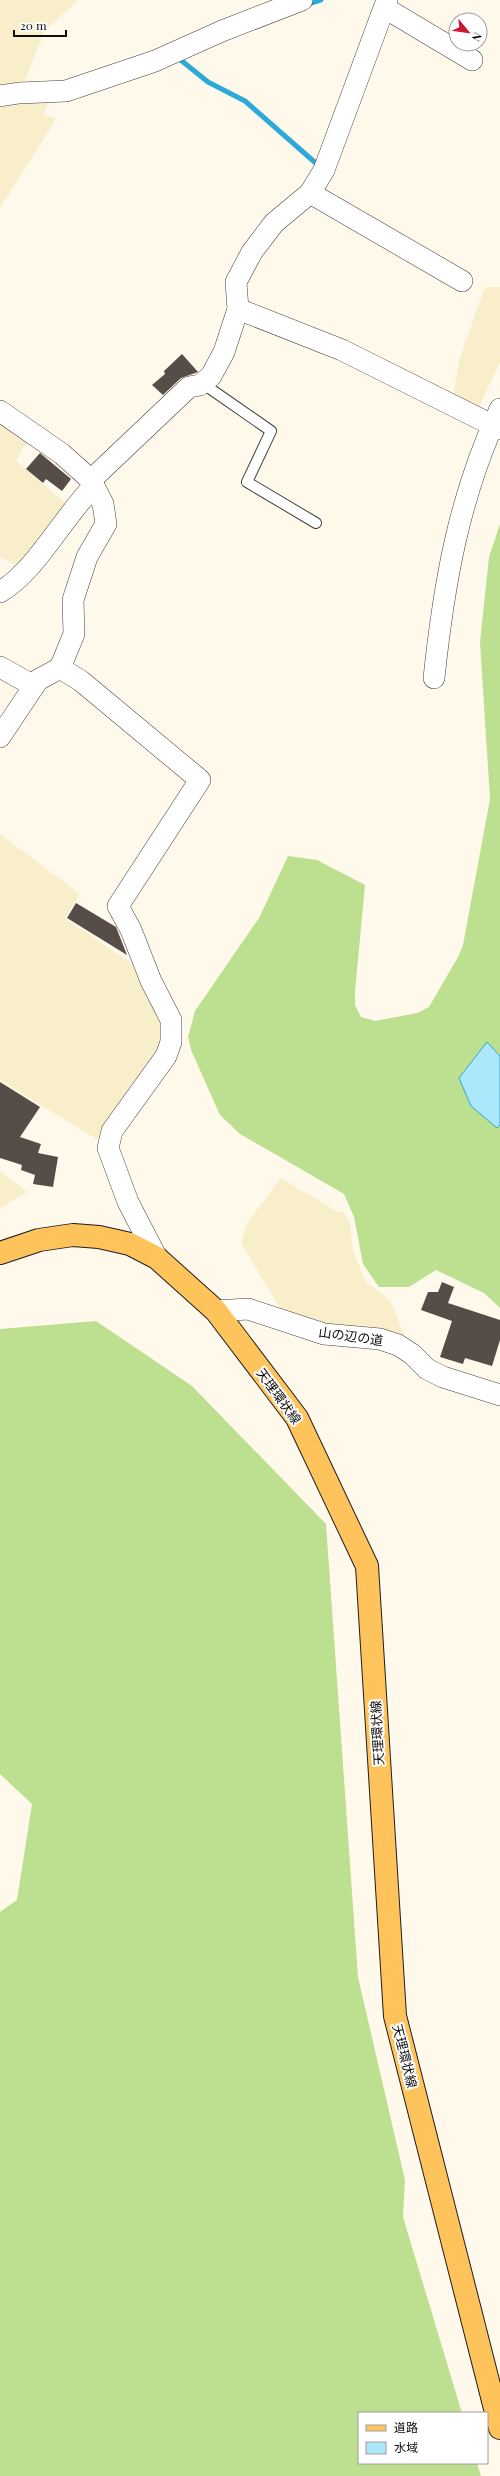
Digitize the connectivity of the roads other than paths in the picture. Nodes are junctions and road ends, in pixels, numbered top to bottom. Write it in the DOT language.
graph roads {
  1 [pos="302,0"];
  2 [pos="386,4"];
  3 [pos="472,60"];
  4 [pos="0,96"];
  5 [pos="310,193"];
  6 [pos="462,280"];
  7 [pos="238,309"];
  8 [pos="202,383"];
  9 [pos="0,411"];
  10 [pos="497,421"];
  11 [pos="93,483"];
  12 [pos="316,523"];
  13 [pos="0,592"];
  14 [pos="0,667"];
  15 [pos="60,668"];
  16 [pos="434,678"];
  17 [pos="34,686"];
  18 [pos="0,737"];
  19 [pos="0,1253"];
  20 [pos="157,1258"];
  21 [pos="216,1311"];
  22 [pos="500,1396"];
  23 [pos="500,2428"];
  1 -- 4 [label="street"];
  2 -- 3 [label="street"];
  2 -- 5 [label="street"];
  5 -- 6 [label="street"];
  5 -- 7 [label="street"];
  7 -- 8 [label="street"];
  7 -- 10 [label="street"];
  8 -- 11 [label="street"];
  8 -- 12 [label="lane"];
  9 -- 11 [label="street"];
  10 -- 16 [label="street"];
  11 -- 13 [label="street"];
  11 -- 15 [label="street"];
  14 -- 17 [label="street"];
  15 -- 17 [label="street"];
  15 -- 20 [label="street"];
  17 -- 18 [label="street"];
  19 -- 20 [label="main road, 天理環状線"];
  20 -- 21 [label="main road, 天理環状線"];
  21 -- 22 [label="street, 山の辺の道"];
  21 -- 23 [label="main road, 天理環状線"];
}
